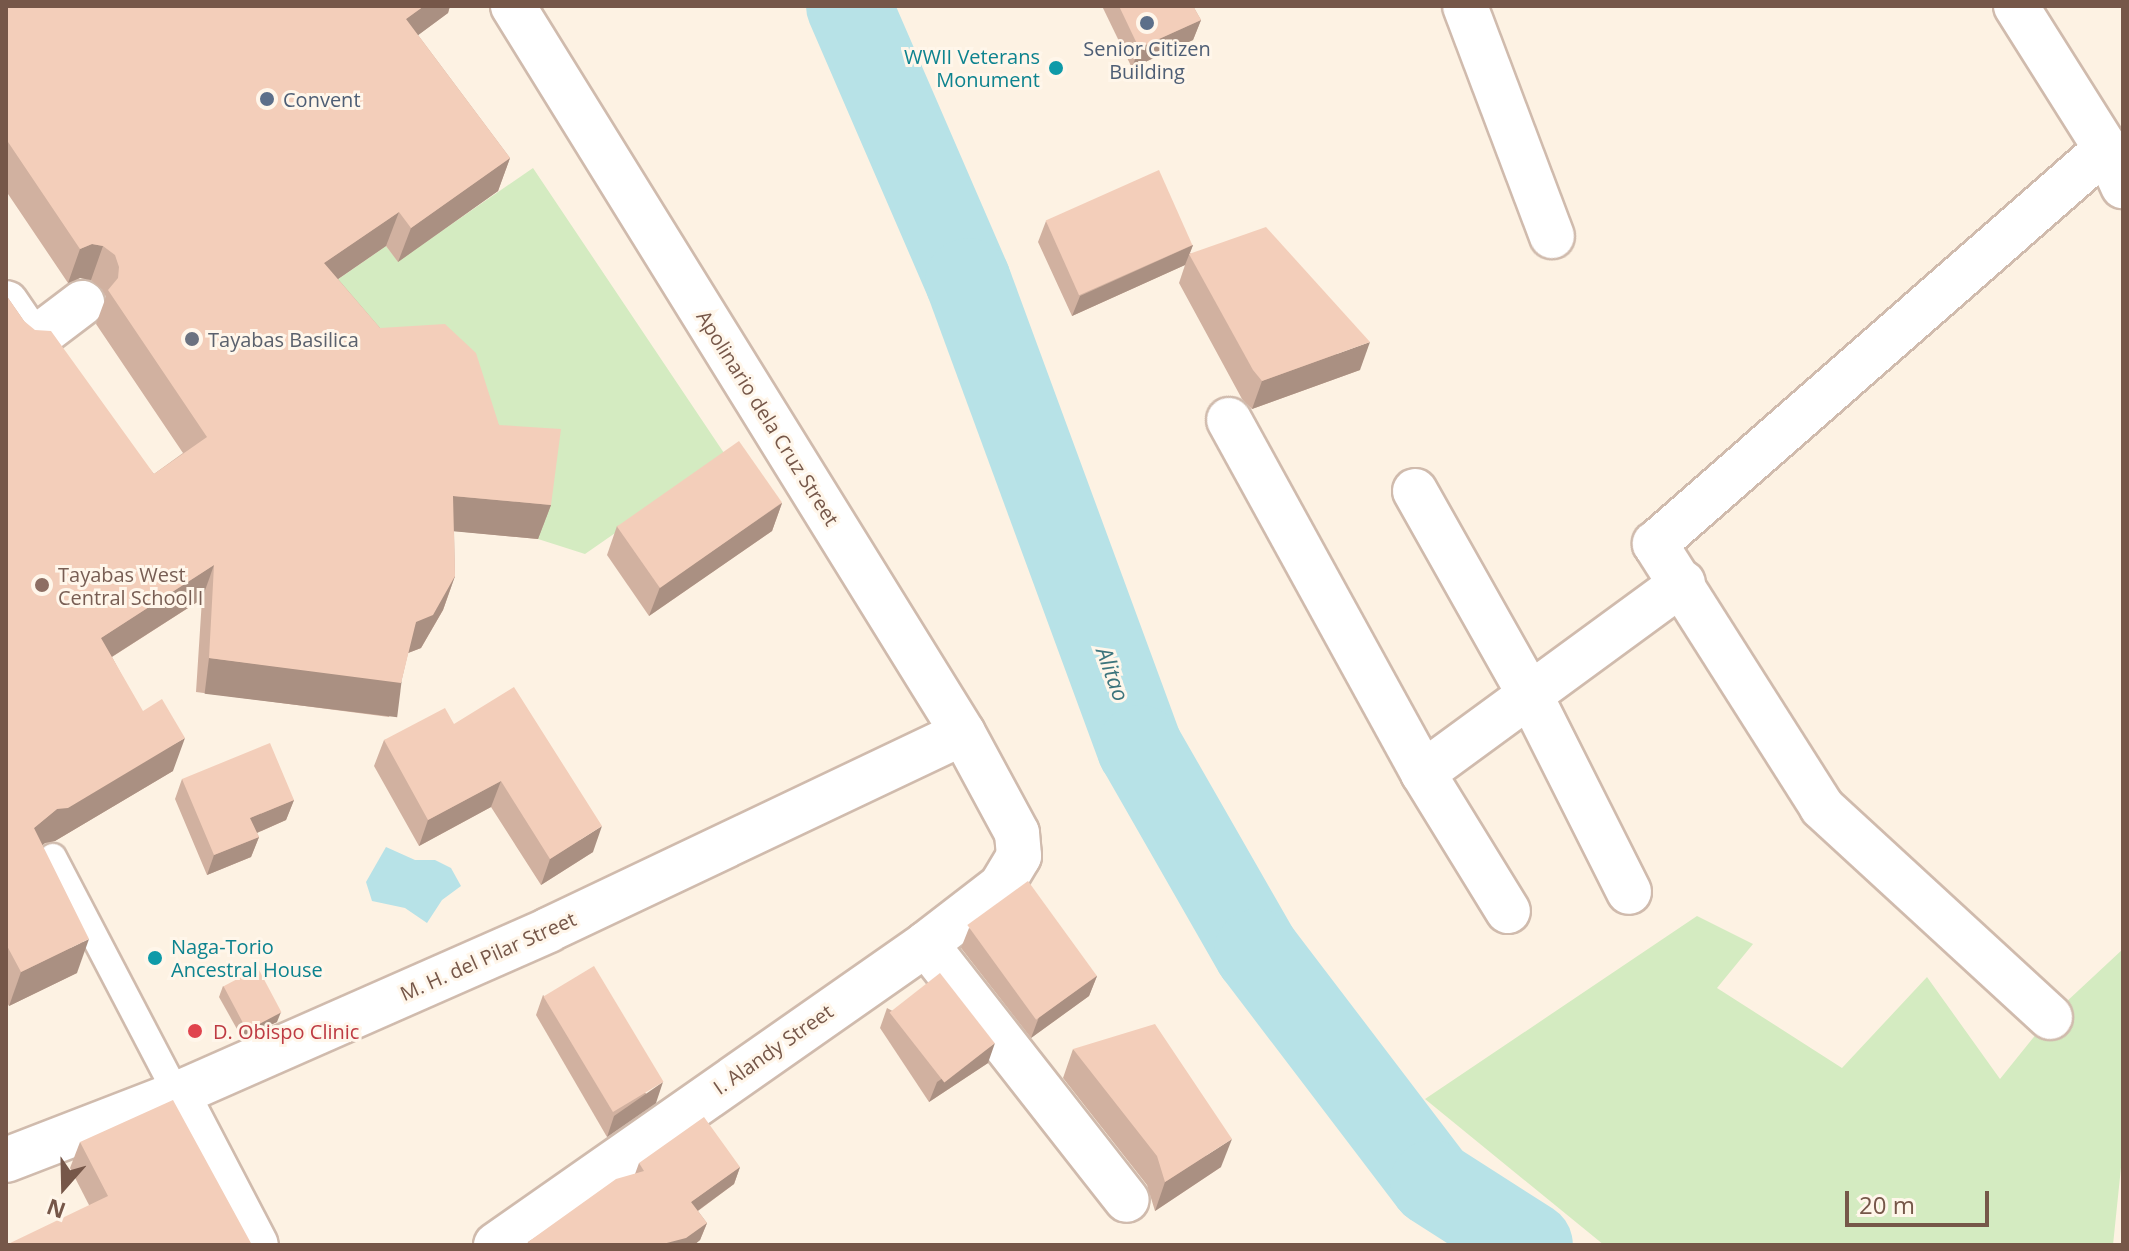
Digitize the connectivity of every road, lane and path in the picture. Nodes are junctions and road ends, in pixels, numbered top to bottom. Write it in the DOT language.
graph roads {
  1 [pos="513,6"];
  2 [pos="1465,6"];
  3 [pos="2016,6"];
  4 [pos="2114,167"];
  5 [pos="1552,236"];
  6 [pos="6,303"];
  7 [pos="82,303"];
  8 [pos="1229,420"];
  9 [pos="1415,491"];
  10 [pos="1683,583"];
  11 [pos="1531,697"];
  12 [pos="963,733"];
  13 [pos="1423,773"];
  14 [pos="1017,833"];
  15 [pos="53,857"];
  16 [pos="1629,892"];
  17 [pos="1508,911"];
  18 [pos="926,944"];
  19 [pos="2050,1017"];
  20 [pos="177,1094"];
  21 [pos="6,1160"];
  22 [pos="1127,1200"];
  23 [pos="256,1245"];
  24 [pos="496,1245"];
  1 -- 12 [label="street, Apolinario dela Cruz Street"];
  2 -- 5 [label="street"];
  3 -- 4 [label="street"];
  4 -- 10 [label="street"];
  6 -- 7 [label="street"];
  8 -- 13 [label="street"];
  9 -- 11 [label="street"];
  10 -- 11 [label="street"];
  10 -- 19 [label="street"];
  11 -- 13 [label="street"];
  11 -- 16 [label="street"];
  12 -- 14 [label="street, Apolinario dela Cruz Street"];
  12 -- 20 [label="street, M. H. del Pilar Street"];
  13 -- 17 [label="street"];
  14 -- 18 [label="street, I. Alandy Street"];
  15 -- 20 [label="lane"];
  18 -- 22 [label="street"];
  18 -- 24 [label="street, I. Alandy Street"];
  20 -- 21 [label="street, M. H. del Pilar Street"];
  20 -- 23 [label="street"];
}
